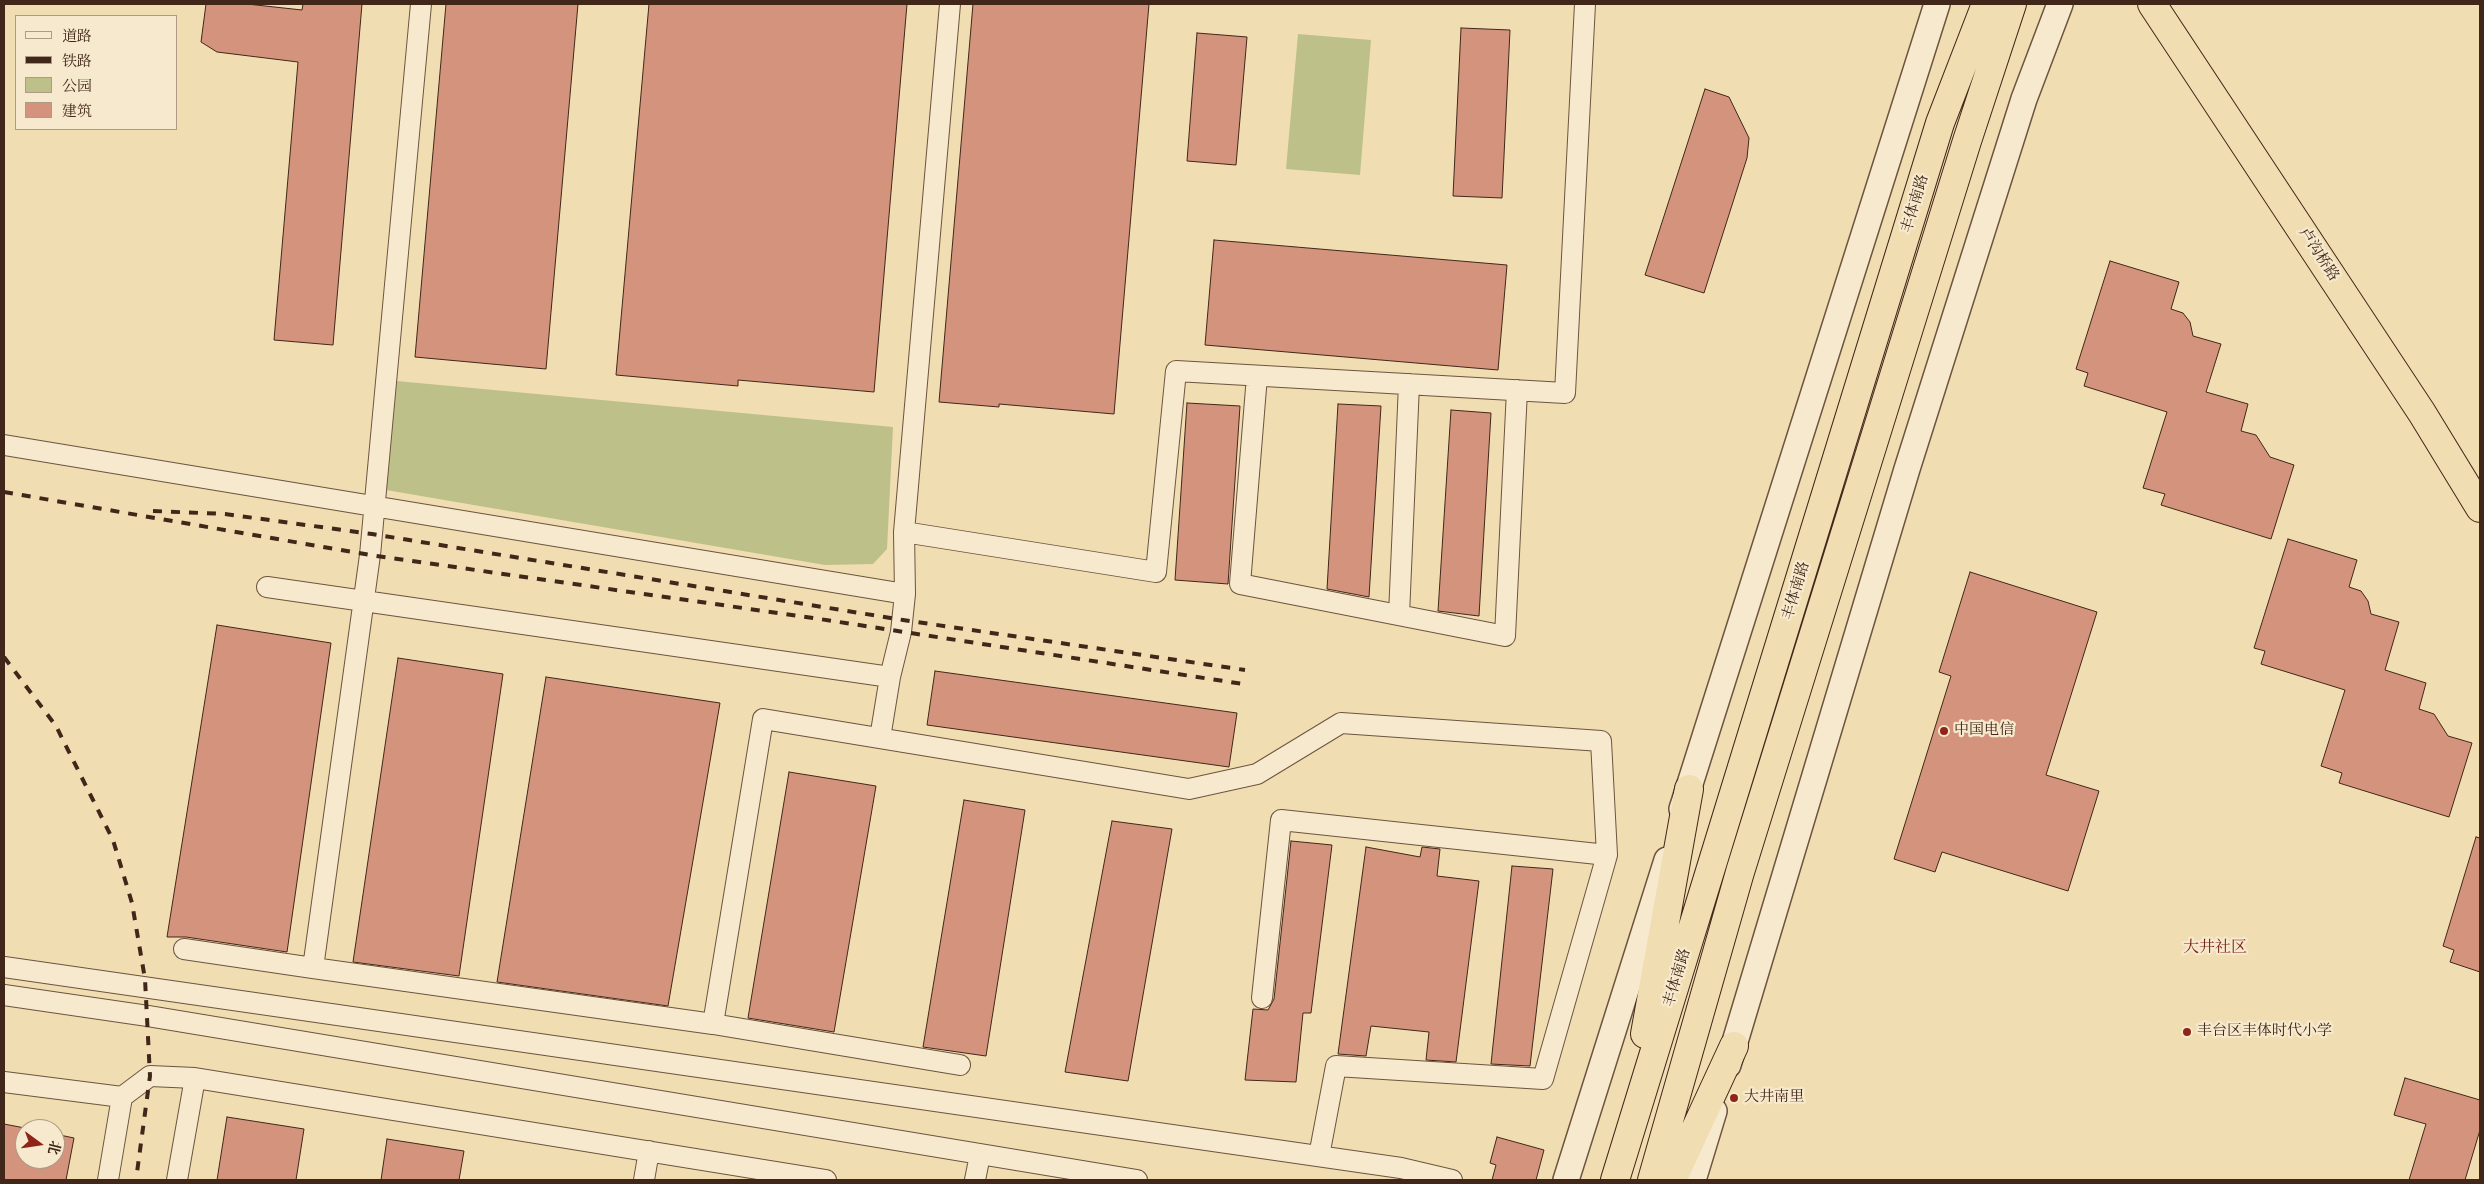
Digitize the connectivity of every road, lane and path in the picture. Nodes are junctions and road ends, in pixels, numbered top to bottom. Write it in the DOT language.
graph roads {
  1 [pos="422,4"];
  2 [pos="950,4"];
  3 [pos="1585,4"];
  4 [pos="1937,4"];
  5 [pos="1986,4"];
  6 [pos="2012,4"];
  7 [pos="2152,4"];
  8 [pos="2057,8"];
  9 [pos="1257,376"];
  10 [pos="1409,384"];
  11 [pos="1518,390"];
  12 [pos="4,445"];
  13 [pos="374,507"];
  14 [pos="2480,508"];
  15 [pos="904,532"];
  16 [pos="267,587"];
  17 [pos="905,594"];
  18 [pos="364,601"];
  19 [pos="1399,615"];
  20 [pos="890,677"];
  21 [pos="880,738"];
  22 [pos="1689,789"];
  23 [pos="1607,855"];
  24 [pos="184,949"];
  25 [pos="4,967"];
  26 [pos="313,968"];
  27 [pos="4,995"];
  28 [pos="1262,998"];
  29 [pos="713,1024"];
  30 [pos="1734,1046"];
  31 [pos="960,1065"];
  32 [pos="196,1078"];
  33 [pos="4,1082"];
  34 [pos="122,1097"];
  35 [pos="649,1152"];
  36 [pos="980,1155"];
  37 [pos="1319,1156"];
  38 [pos="1619,1168"];
  39 [pos="108,1180"];
  40 [pos="178,1180"];
  41 [pos="644,1180"];
  42 [pos="826,1180"];
  43 [pos="975,1180"];
  44 [pos="1137,1180"];
  45 [pos="1452,1180"];
  46 [pos="1566,1180"];
  47 [pos="1652,1180"];
  48 [pos="1672,1180"];
  49 [pos="1693,1180"];
  1 -- 13 [label="street"];
  2 -- 15 [label="street"];
  3 -- 11 [label="street"];
  4 -- 22 [label="street"];
  5 -- 38 [label="highway, 丰体南路"];
  6 -- 47 [label="highway, 丰体南路"];
  7 -- 14 [label="highway, 卢沟桥路"];
  8 -- 30 [label="street"];
  9 -- 10 [label="street"];
  9 -- 15 [label="street"];
  9 -- 19 [label="street"];
  10 -- 11 [label="street"];
  10 -- 19 [label="street"];
  11 -- 19 [label="street"];
  12 -- 13 [label="street"];
  13 -- 17 [label="street"];
  13 -- 18 [label="street"];
  15 -- 17 [label="street"];
  16 -- 18 [label="street"];
  17 -- 20 [label="street"];
  18 -- 20 [label="street"];
  18 -- 26 [label="street"];
  20 -- 21 [label="street"];
  21 -- 23 [label="street"];
  21 -- 29 [label="street"];
  22 -- 38 [label="highway"];
  22 -- 46 [label="street"];
  23 -- 28 [label="street"];
  23 -- 37 [label="street"];
  24 -- 26 [label="street"];
  25 -- 37 [label="street"];
  26 -- 29 [label="street"];
  27 -- 36 [label="street"];
  29 -- 31 [label="street"];
  30 -- 48 [label="highway"];
  30 -- 49 [label="street"];
  32 -- 34 [label="street"];
  32 -- 35 [label="street"];
  32 -- 40 [label="street"];
  33 -- 34 [label="street"];
  34 -- 39 [label="street"];
  35 -- 41 [label="street"];
  35 -- 42 [label="street"];
  36 -- 43 [label="street"];
  36 -- 44 [label="street"];
  37 -- 45 [label="street"];
}
